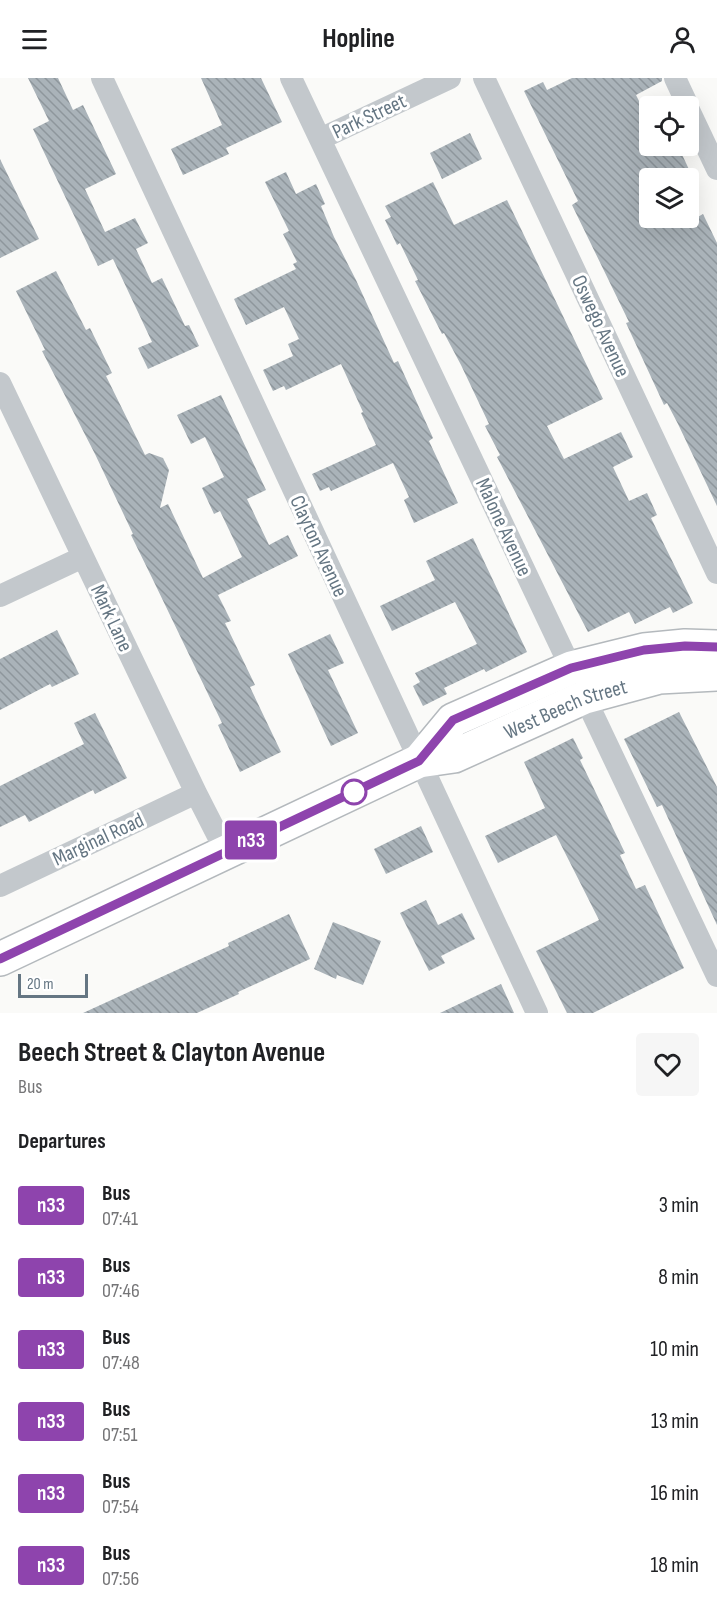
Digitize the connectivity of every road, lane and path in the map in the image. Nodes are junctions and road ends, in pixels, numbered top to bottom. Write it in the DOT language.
graph roads {
  1 [pos="102,78"];
  2 [pos="291,78"];
  3 [pos="450,78"];
  4 [pos="484,78"];
  5 [pos="675,78"];
  6 [pos="683,96"];
  7 [pos="699,130"];
  8 [pos="320,139"];
  9 [pos="717,168"];
  10 [pos="0,383"];
  11 [pos="83,557"];
  12 [pos="717,573"];
  13 [pos="0,596"];
  14 [pos="717,647"];
  15 [pos="717,674"];
  16 [pos="578,683"];
  17 [pos="419,761"];
  18 [pos="195,793"];
  19 [pos="226,852"];
  20 [pos="0,886"];
  21 [pos="0,959"];
  22 [pos="717,976"];
  23 [pos="537,1013"];
  1 -- 17 [label="street, Clayton Avenue"];
  2 -- 8 [label="street, Malone Avenue"];
  3 -- 8 [label="street, Park Street"];
  4 -- 12 [label="street, Oswego Avenue"];
  5 -- 6 [label="street"];
  7 -- 9 [label="street"];
  8 -- 16 [label="street, Malone Avenue"];
  10 -- 11 [label="street, Mark Lane"];
  11 -- 13 [label="street"];
  11 -- 18 [label="street, Mark Lane"];
  14 -- 16 [label="highway, West Beech Street"];
  15 -- 16 [label="highway, West Beech Street"];
  16 -- 17 [label="highway, West Beech Street"];
  16 -- 22 [label="street, Malone Avenue"];
  17 -- 19 [label="highway, West Beech Street"];
  17 -- 23 [label="street, Clayton Avenue"];
  18 -- 19 [label="street, Mark Lane"];
  18 -- 20 [label="street, Marginal Road"];
  19 -- 21 [label="highway, West Beech Street"];
}
